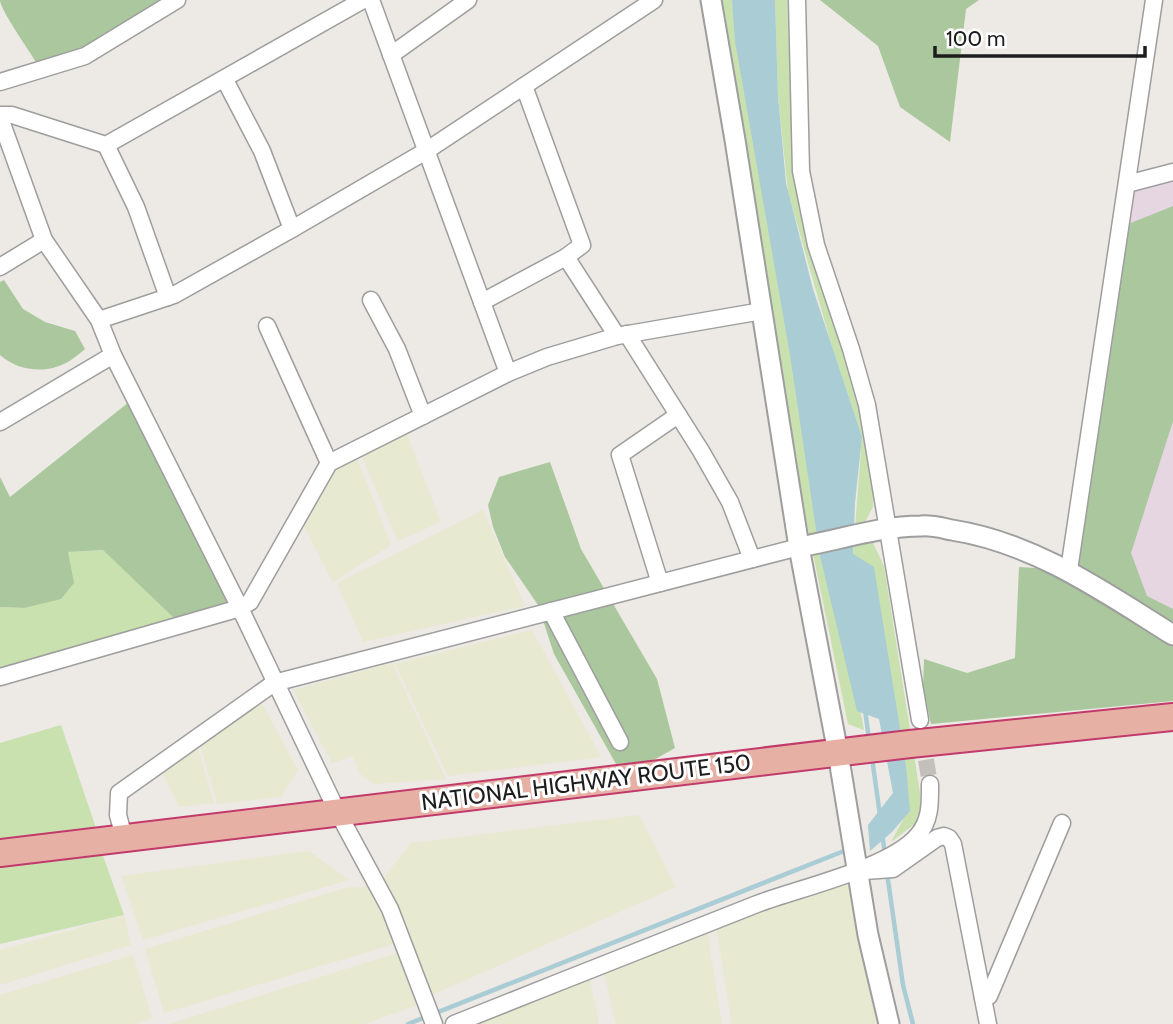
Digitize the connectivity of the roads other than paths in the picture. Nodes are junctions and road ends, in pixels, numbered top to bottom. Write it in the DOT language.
graph roads {
  1 [pos="177,0"];
  2 [pos="363,0"];
  3 [pos="371,0"];
  4 [pos="468,0"];
  5 [pos="654,0"];
  6 [pos="711,0"];
  7 [pos="797,0"];
  8 [pos="1154,0"];
  9 [pos="391,55"];
  10 [pos="225,80"];
  11 [pos="0,82"];
  12 [pos="524,86"];
  13 [pos="0,116"];
  14 [pos="106,145"];
  15 [pos="426,151"];
  16 [pos="1173,172"];
  17 [pos="1127,184"];
  18 [pos="292,229"];
  19 [pos="44,240"];
  20 [pos="566,257"];
  21 [pos="0,267"];
  22 [pos="168,297"];
  23 [pos="371,300"];
  24 [pos="482,302"];
  25 [pos="762,311"];
  26 [pos="99,320"];
  27 [pos="267,326"];
  28 [pos="622,335"];
  29 [pos="113,355"];
  30 [pos="508,373"];
  31 [pos="678,415"];
  32 [pos="423,416"];
  33 [pos="0,422"];
  34 [pos="329,463"];
  35 [pos="888,528"];
  36 [pos="805,546"];
  37 [pos="752,559"];
  38 [pos="1069,570"];
  39 [pos="660,583"];
  40 [pos="240,608"];
  41 [pos="551,611"];
  42 [pos="1173,635"];
  43 [pos="0,677"];
  44 [pos="274,683"];
  45 [pos="1173,717"];
  46 [pos="915,732"];
  47 [pos="620,742"];
  48 [pos="843,753"];
  49 [pos="930,784"];
  50 [pos="337,811"];
  51 [pos="1062,823"];
  52 [pos="124,837"];
  53 [pos="0,853"];
  54 [pos="857,867"];
  55 [pos="983,998"];
  56 [pos="434,1024"];
  57 [pos="454,1024"];
  58 [pos="889,1024"];
  59 [pos="988,1024"];
  1 -- 11 [label="street"];
  2 -- 10 [label="street"];
  3 -- 9 [label="street"];
  4 -- 9 [label="street"];
  5 -- 12 [label="street"];
  6 -- 25 [label="street"];
  7 -- 35 [label="street"];
  8 -- 17 [label="street"];
  9 -- 15 [label="street"];
  10 -- 14 [label="street"];
  10 -- 18 [label="street"];
  12 -- 15 [label="street"];
  12 -- 20 [label="street"];
  13 -- 14 [label="street"];
  13 -- 19 [label="street"];
  14 -- 22 [label="street"];
  15 -- 18 [label="street"];
  15 -- 24 [label="street"];
  16 -- 17 [label="street"];
  17 -- 38 [label="street"];
  18 -- 22 [label="street"];
  19 -- 21 [label="street"];
  19 -- 26 [label="street"];
  20 -- 24 [label="street"];
  20 -- 28 [label="street"];
  22 -- 26 [label="street"];
  23 -- 32 [label="street"];
  24 -- 30 [label="street"];
  25 -- 28 [label="street"];
  25 -- 36 [label="street"];
  26 -- 29 [label="street"];
  27 -- 34 [label="street"];
  28 -- 30 [label="street"];
  28 -- 31 [label="street"];
  29 -- 33 [label="street"];
  29 -- 40 [label="street"];
  30 -- 32 [label="street"];
  31 -- 37 [label="street"];
  31 -- 39 [label="street"];
  32 -- 34 [label="street"];
  34 -- 40 [label="street"];
  35 -- 36 [label="street"];
  35 -- 38 [label="street"];
  35 -- 46 [label="street"];
  36 -- 37 [label="street"];
  36 -- 48 [label="street"];
  37 -- 39 [label="street"];
  38 -- 42 [label="street"];
  39 -- 41 [label="street"];
  40 -- 43 [label="street"];
  40 -- 44 [label="street"];
  41 -- 44 [label="street"];
  41 -- 47 [label="street"];
  44 -- 50 [label="street"];
  44 -- 52 [label="street"];
  45 -- 46 [label="highway, NATIONAL HIGHWAY ROUTE 150"];
  46 -- 48 [label="highway, NATIONAL HIGHWAY ROUTE 150"];
  48 -- 50 [label="highway, NATIONAL HIGHWAY ROUTE 150"];
  48 -- 54 [label="street"];
  49 -- 54 [label="street"];
  50 -- 52 [label="highway, NATIONAL HIGHWAY ROUTE 150"];
  50 -- 56 [label="street"];
  51 -- 55 [label="street"];
  52 -- 53 [label="highway, NATIONAL HIGHWAY ROUTE 150"];
  54 -- 55 [label="street"];
  54 -- 57 [label="street"];
  54 -- 58 [label="street"];
  55 -- 59 [label="street"];
}
